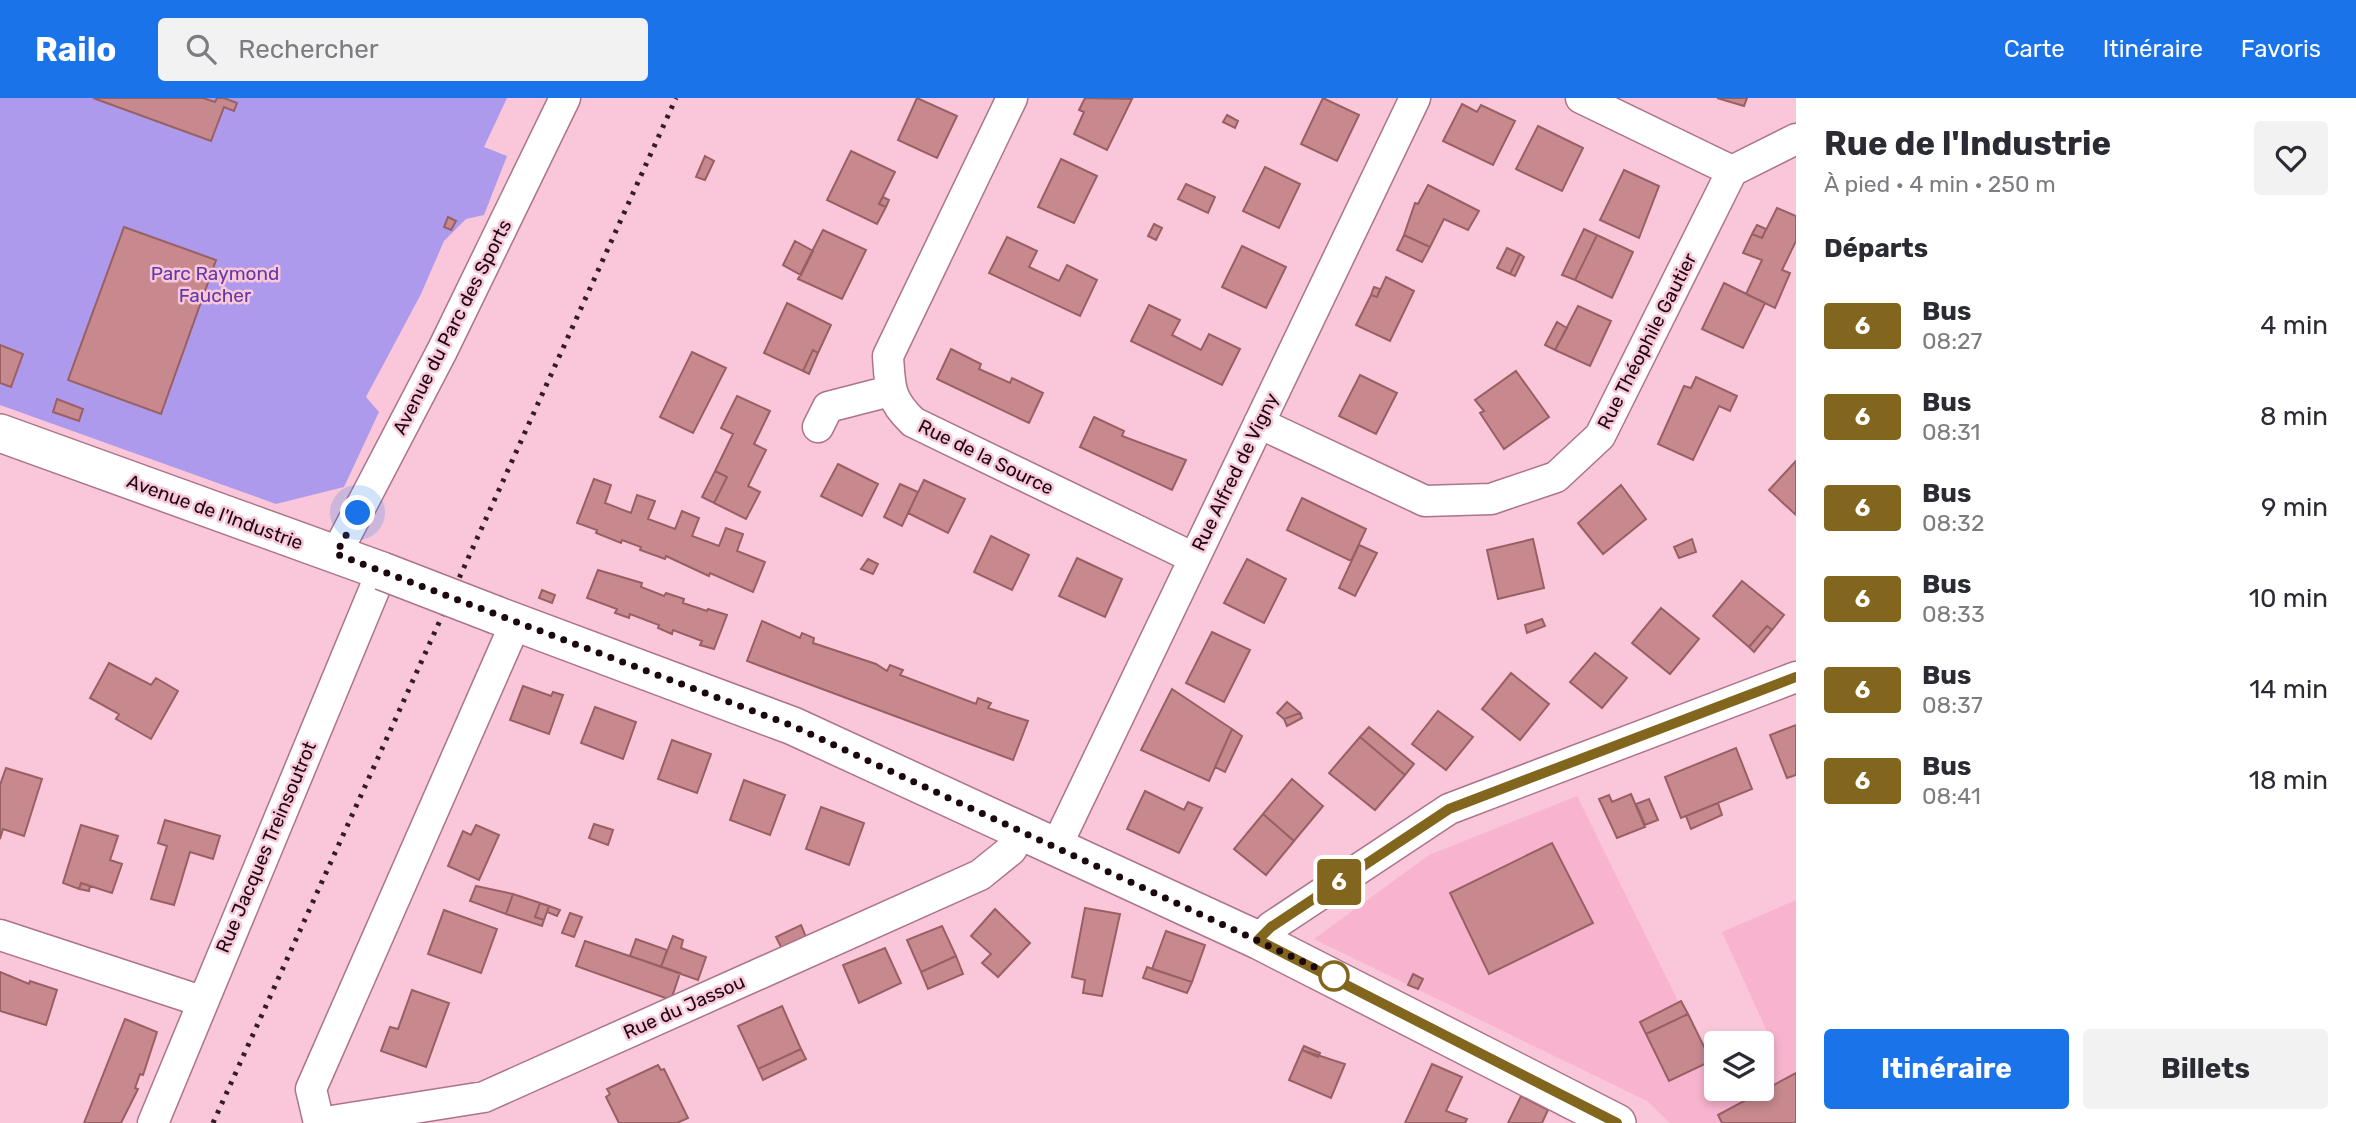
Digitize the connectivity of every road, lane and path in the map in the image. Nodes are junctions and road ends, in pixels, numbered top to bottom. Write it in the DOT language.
graph roads {
  1 [pos="565,98"];
  2 [pos="1012,98"];
  3 [pos="1415,98"];
  4 [pos="1581,98"];
  5 [pos="1796,139"];
  6 [pos="1732,171"];
  7 [pos="890,391"];
  8 [pos="1259,423"];
  9 [pos="818,427"];
  10 [pos="0,433"];
  11 [pos="336,554"];
  12 [pos="1194,558"];
  13 [pos="382,571"];
  14 [pos="506,619"];
  15 [pos="1796,677"];
  16 [pos="1023,831"];
  17 [pos="1056,847"];
  18 [pos="0,935"];
  19 [pos="1258,940"];
  20 [pos="201,1001"];
  21 [pos="153,1123"];
  22 [pos="319,1123"];
  23 [pos="1617,1123"];
  1 -- 11 [label="street, Avenue du Parc des Sports"];
  2 -- 7 [label="street"];
  3 -- 8 [label="street, Rue Alfred de Vigny"];
  4 -- 6 [label="street"];
  5 -- 6 [label="street"];
  6 -- 8 [label="street, Rue Théophile Gautier"];
  7 -- 9 [label="street"];
  7 -- 12 [label="street, Rue de la Source"];
  8 -- 12 [label="street, Rue Alfred de Vigny"];
  10 -- 11 [label="main road, Avenue de l'Industrie"];
  11 -- 13 [label="main road, Avenue de l'Industrie"];
  12 -- 17 [label="street, Rue Alfred de Vigny"];
  13 -- 14 [label="main road, Avenue de l'Industrie, bridge"];
  13 -- 20 [label="street, Rue Jacques Treinsoutrot"];
  14 -- 16 [label="main road, Avenue de l'Industrie"];
  14 -- 22 [label="street, Rue du Jassou"];
  15 -- 19 [label="street"];
  16 -- 17 [label="main road, Avenue de l'Industrie"];
  16 -- 22 [label="street, Rue du Jassou"];
  17 -- 19 [label="main road, Avenue de l'Industrie"];
  18 -- 20 [label="street"];
  19 -- 23 [label="main road, Avenue de l'Industrie"];
  20 -- 21 [label="street, Rue Jacques Treinsoutrot"];
}
